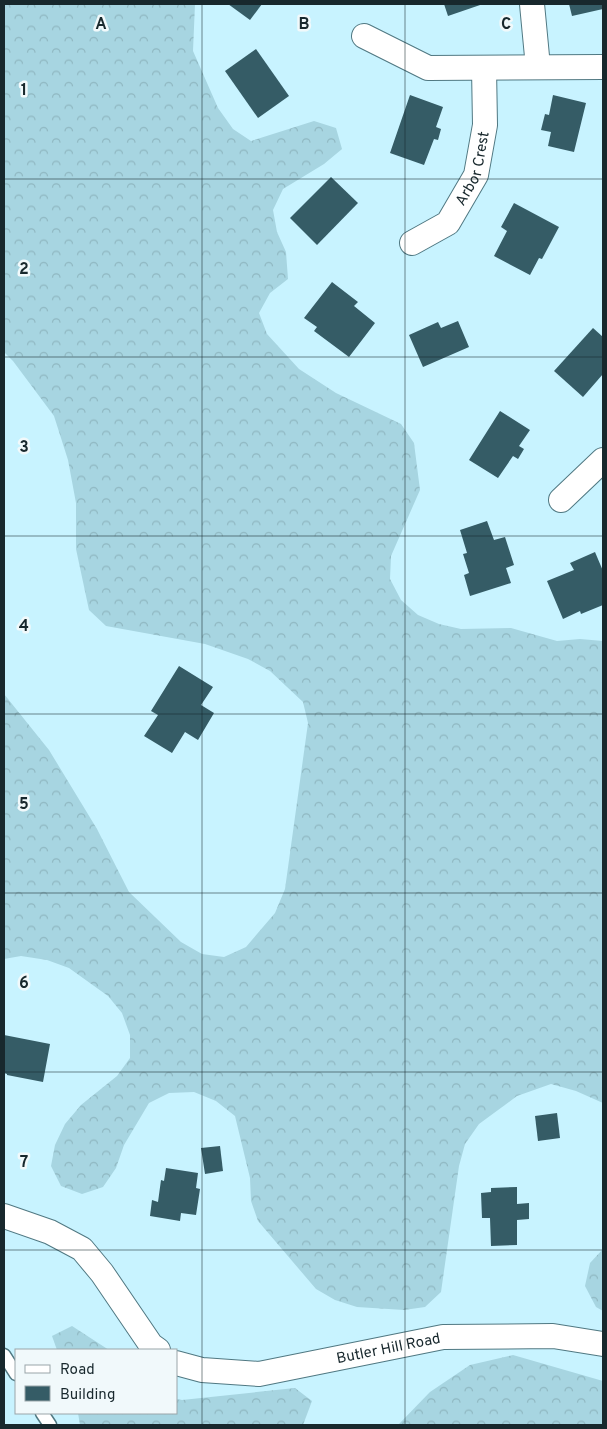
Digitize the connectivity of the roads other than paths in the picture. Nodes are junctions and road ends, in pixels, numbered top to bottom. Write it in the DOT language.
graph roads {
  1 [pos="532,4"];
  2 [pos="364,36"];
  3 [pos="538,67"];
  4 [pos="603,67"];
  5 [pos="484,68"];
  6 [pos="412,243"];
  7 [pos="603,460"];
  8 [pos="561,500"];
  9 [pos="4,1216"];
  10 [pos="603,1344"];
  11 [pos="157,1349"];
  12 [pos="4,1355"];
  13 [pos="178,1364"];
  14 [pos="15,1372"];
  15 [pos="43,1414"];
  16 [pos="50,1425"];
  1 -- 3 [label="street"];
  2 -- 5 [label="street"];
  3 -- 4 [label="street"];
  3 -- 5 [label="street"];
  5 -- 6 [label="street, Arbor Crest"];
  7 -- 8 [label="street"];
  9 -- 11 [label="street"];
  10 -- 13 [label="street, Butler Hill Road"];
  12 -- 14 [label="lane"];
  15 -- 16 [label="lane"];
}
